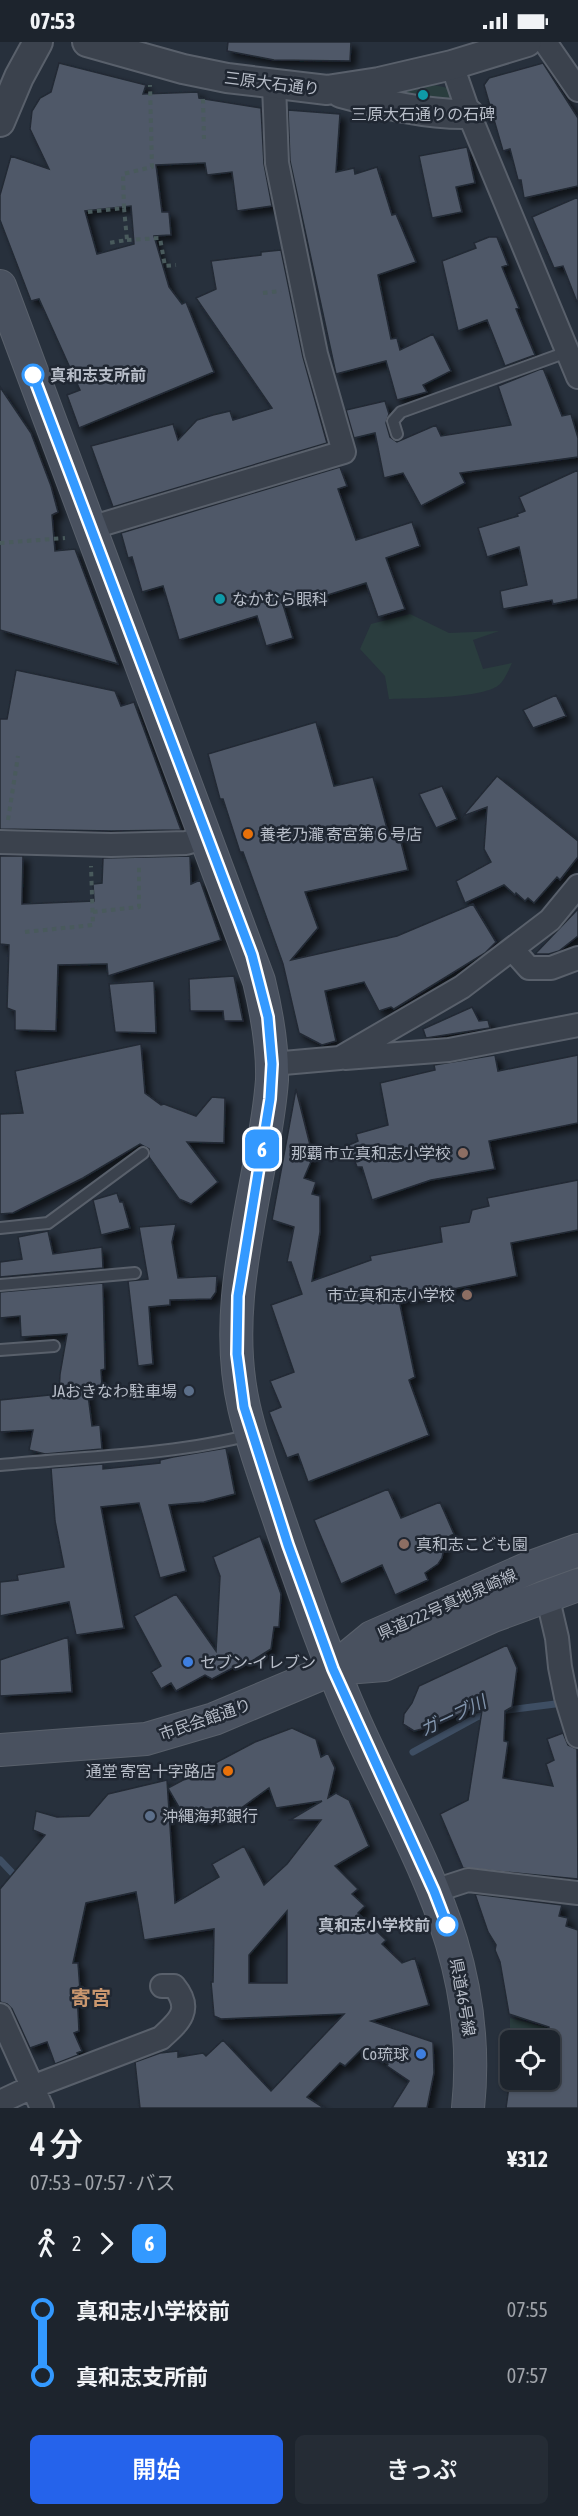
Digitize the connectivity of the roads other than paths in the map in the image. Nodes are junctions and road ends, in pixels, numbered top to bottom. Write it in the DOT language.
graph roads {
  1 [pos="38,42"];
  2 [pos="87,42"];
  3 [pos="527,42"];
  4 [pos="545,42"];
  5 [pos="452,65"];
  6 [pos="274,85"];
  7 [pos="327,90"];
  8 [pos="578,90"];
  9 [pos="469,114"];
  10 [pos="0,122"];
  11 [pos="0,286"];
  12 [pos="567,352"];
  13 [pos="578,377"];
  14 [pos="397,434"];
  15 [pos="79,533"];
  16 [pos="207,837"];
  17 [pos="3,842"];
  18 [pos="578,886"];
  19 [pos="512,949"];
  20 [pos="578,958"];
  21 [pos="578,1025"];
  22 [pos="340,1058"];
  23 [pos="272,1064"];
  24 [pos="143,1153"];
  25 [pos="0,1228"];
  26 [pos="135,1273"];
  27 [pos="0,1285"];
  28 [pos="54,1346"];
  29 [pos="0,1350"];
  30 [pos="251,1435"];
  31 [pos="0,1465"];
  32 [pos="578,1551"];
  33 [pos="578,1585"];
  34 [pos="547,1595"];
  35 [pos="333,1669"];
  36 [pos="578,1736"];
  37 [pos="0,1750"];
  38 [pos="434,1891"];
  39 [pos="578,1893"];
  40 [pos="162,1986"];
  41 [pos="2,2023"];
  42 [pos="32,2087"];
  43 [pos="0,2102"];
  44 [pos="42,2108"];
  45 [pos="468,2108"];
  1 -- 10 [label="street"];
  2 -- 6 [label="street, 三原大石通り"];
  3 -- 5 [label="street, 三原大石通り"];
  4 -- 8 [label="street"];
  5 -- 7 [label="street, 三原大石通り"];
  5 -- 9 [label="street"];
  6 -- 7 [label="street, 三原大石通り"];
  6 -- 15 [label="street"];
  7 -- 9 [label="street"];
  9 -- 12 [label="street"];
  11 -- 15 [label="main road, 県道46号線"];
  12 -- 13 [label="street"];
  12 -- 14 [label="lane"];
  15 -- 16 [label="main road, 県道46号線"];
  16 -- 17 [label="street"];
  16 -- 23 [label="main road, 県道46号線"];
  18 -- 19 [label="street"];
  19 -- 20 [label="street"];
  19 -- 22 [label="street"];
  21 -- 22 [label="street"];
  22 -- 23 [label="street"];
  23 -- 30 [label="main road, 県道46号線"];
  24 -- 25 [label="lane"];
  26 -- 27 [label="lane"];
  28 -- 29 [label="lane"];
  30 -- 31 [label="lane"];
  30 -- 35 [label="main road, 県道46号線"];
  32 -- 35 [label="main road, 県道222号真地泉崎線"];
  33 -- 34 [label="main road, 県道222号真地泉崎線"];
  34 -- 35 [label="main road, 県道222号真地泉崎線"];
  34 -- 36 [label="street"];
  35 -- 37 [label="main road, 市民会館通り"];
  35 -- 38 [label="main road, 県道46号線"];
  38 -- 39 [label="street"];
  38 -- 45 [label="main road, 県道46号線"];
  40 -- 42 [label="street"];
  41 -- 42 [label="street"];
  42 -- 43 [label="street"];
  42 -- 44 [label="street"];
}
